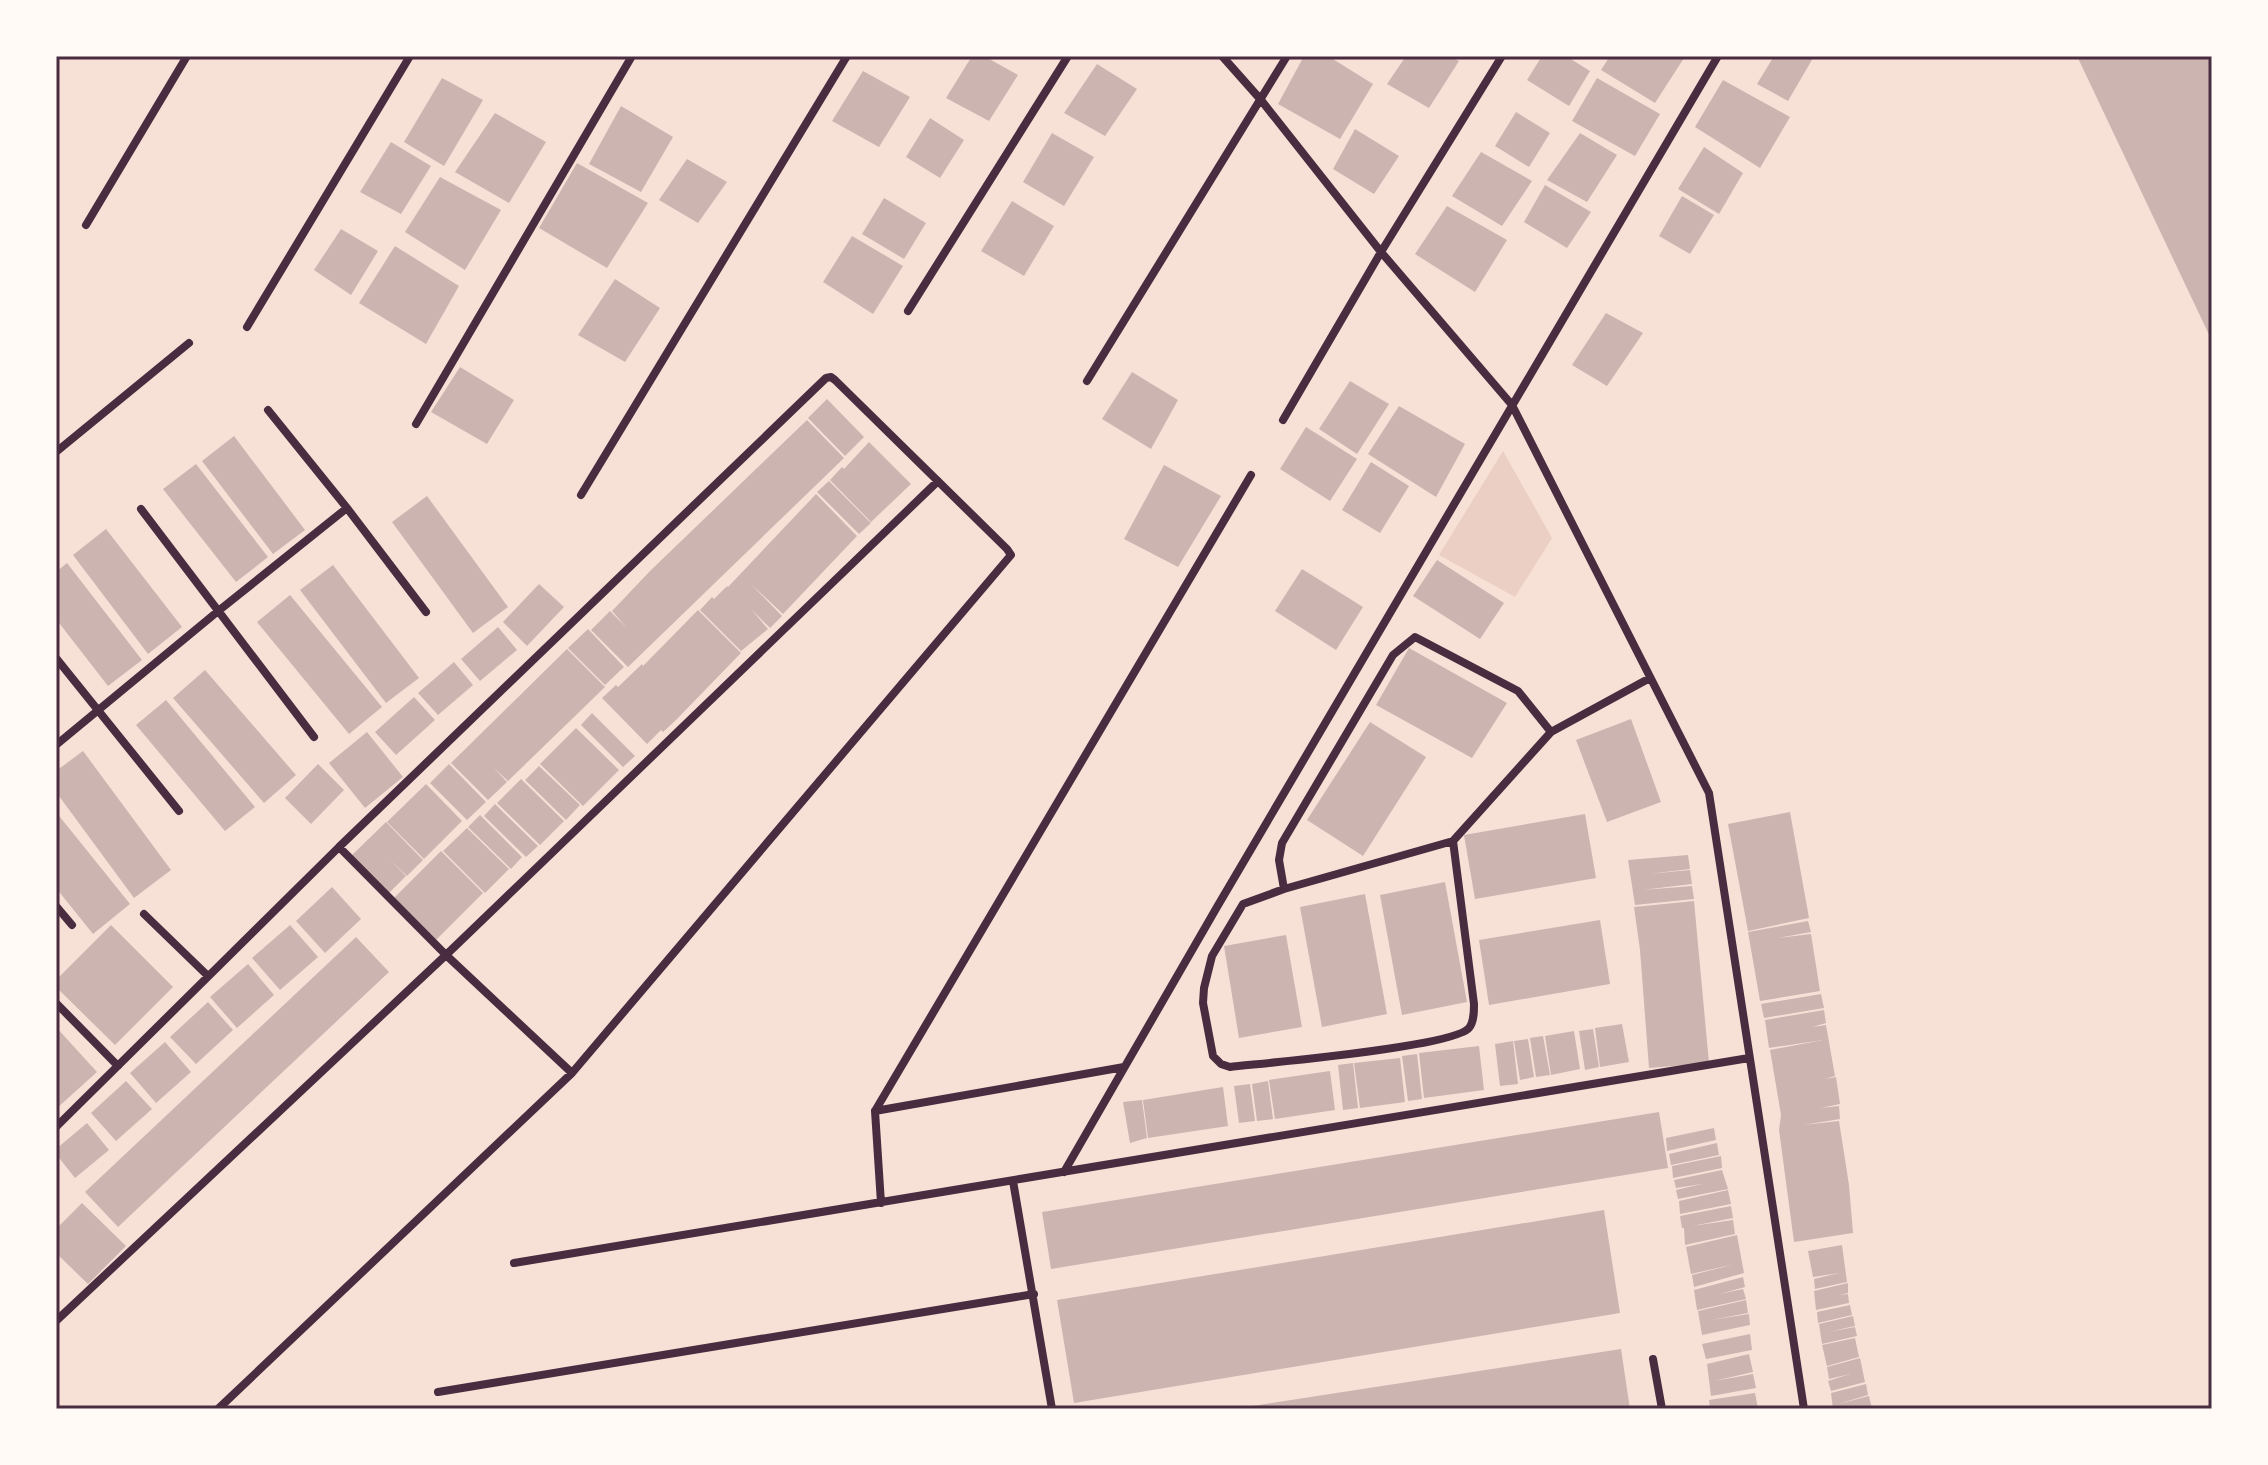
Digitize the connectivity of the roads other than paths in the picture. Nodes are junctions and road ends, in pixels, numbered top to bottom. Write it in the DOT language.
graph roads {
  1 [pos="187,56"];
  2 [pos="410,56"];
  3 [pos="632,56"];
  4 [pos="847,56"];
  5 [pos="1068,56"];
  6 [pos="1222,56"];
  7 [pos="1287,56"];
  8 [pos="1502,56"];
  9 [pos="1718,56"];
  10 [pos="1261,100"];
  11 [pos="86,225"];
  12 [pos="1381,252"];
  13 [pos="908,311"];
  14 [pos="247,327"];
  15 [pos="189,343"];
  16 [pos="1087,381"];
  17 [pos="1512,405"];
  18 [pos="268,410"];
  19 [pos="1283,420"];
  20 [pos="416,424"];
  21 [pos="56,452"];
  22 [pos="1251,475"];
  23 [pos="938,481"];
  24 [pos="581,495"];
  25 [pos="347,508"];
  26 [pos="141,509"];
  27 [pos="217,612"];
  28 [pos="426,612"];
  29 [pos="56,658"];
  30 [pos="1650,678"];
  31 [pos="98,711"];
  32 [pos="1551,732"];
  33 [pos="314,737"];
  34 [pos="56,745"];
  35 [pos="179,811"];
  36 [pos="1453,841"];
  37 [pos="339,847"];
  38 [pos="1284,889"];
  39 [pos="56,906"];
  40 [pos="144,914"];
  41 [pos="72,925"];
  42 [pos="446,955"];
  43 [pos="208,976"];
  44 [pos="56,1003"];
  45 [pos="1749,1058"];
  46 [pos="118,1066"];
  47 [pos="1124,1067"];
  48 [pos="572,1073"];
  49 [pos="875,1111"];
  50 [pos="56,1127"];
  51 [pos="1064,1172"];
  52 [pos="1013,1181"];
  53 [pos="881,1203"];
  54 [pos="514,1263"];
  55 [pos="1034,1294"];
  56 [pos="56,1321"];
  57 [pos="1653,1359"];
  58 [pos="438,1392"];
  59 [pos="218,1409"];
  60 [pos="1052,1409"];
  61 [pos="1662,1409"];
  62 [pos="1804,1409"];
  1 -- 11 [label="street"];
  2 -- 14 [label="street"];
  3 -- 20 [label="street"];
  4 -- 24 [label="street"];
  5 -- 13 [label="street"];
  6 -- 10 [label="street"];
  7 -- 10 [label="street"];
  8 -- 12 [label="street"];
  9 -- 17 [label="street"];
  10 -- 12 [label="street"];
  10 -- 16 [label="street"];
  12 -- 17 [label="street"];
  12 -- 19 [label="street"];
  15 -- 21 [label="street"];
  17 -- 30 [label="street"];
  17 -- 47 [label="street"];
  18 -- 25 [label="street"];
  22 -- 49 [label="street"];
  23 -- 37 [label="street"];
  23 -- 42 [label="street"];
  23 -- 48 [label="street"];
  25 -- 27 [label="street"];
  25 -- 28 [label="street"];
  26 -- 27 [label="street"];
  27 -- 31 [label="street"];
  27 -- 33 [label="street"];
  29 -- 31 [label="street"];
  30 -- 32 [label="street"];
  30 -- 45 [label="street"];
  31 -- 34 [label="street"];
  31 -- 35 [label="street"];
  32 -- 36 [label="street"];
  32 -- 38 [label="street"];
  36 -- 38 [label="street"];
  36 -- 38 [label="street"];
  37 -- 42 [label="street"];
  37 -- 43 [label="street"];
  39 -- 41 [label="street"];
  40 -- 43 [label="street"];
  42 -- 48 [label="street"];
  42 -- 56 [label="street"];
  43 -- 46 [label="street"];
  44 -- 46 [label="street"];
  45 -- 51 [label="street"];
  45 -- 62 [label="street"];
  46 -- 50 [label="street"];
  47 -- 49 [label="street"];
  47 -- 51 [label="street"];
  48 -- 59 [label="street"];
  49 -- 53 [label="street"];
  51 -- 52 [label="street"];
  52 -- 53 [label="street"];
  52 -- 55 [label="street"];
  53 -- 54 [label="street"];
  55 -- 58 [label="street"];
  55 -- 60 [label="street"];
  57 -- 61 [label="street"];
}
